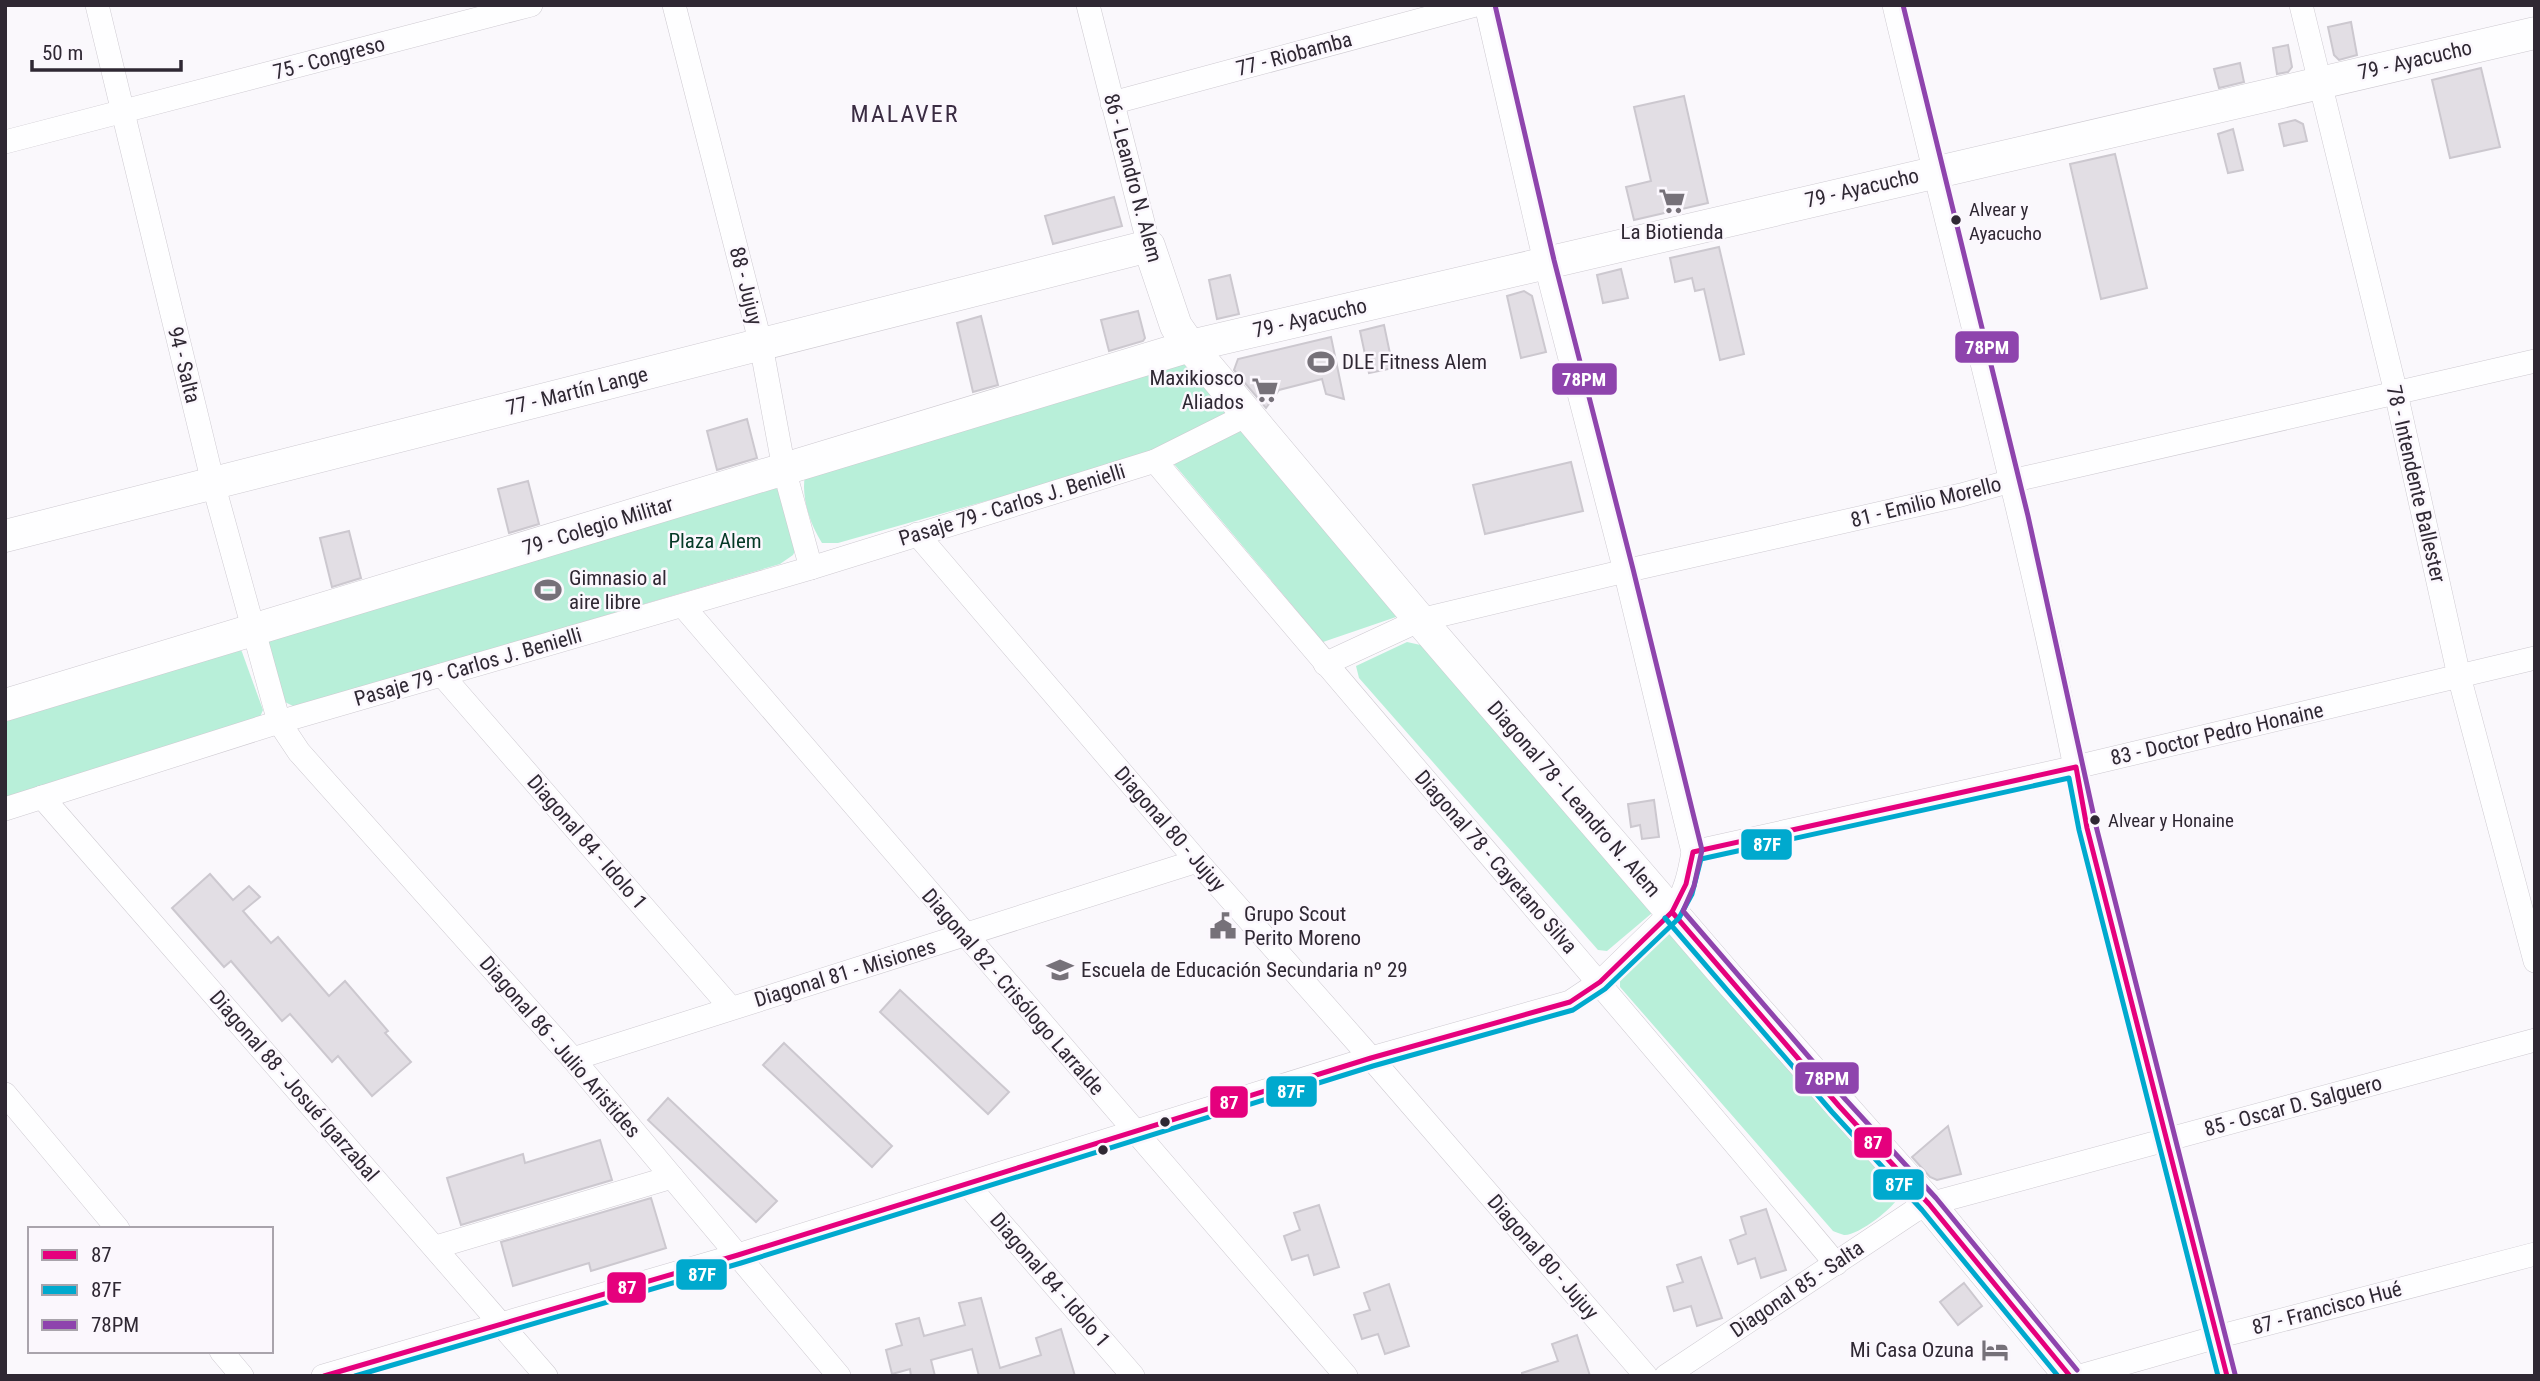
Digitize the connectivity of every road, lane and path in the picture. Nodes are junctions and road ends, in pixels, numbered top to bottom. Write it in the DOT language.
graph roads {
  1 [pos="97,5"];
  2 [pos="531,5"];
  3 [pos="674,5"];
  4 [pos="1088,5"];
  5 [pos="1476,5"];
  6 [pos="1486,5"];
  7 [pos="1895,5"];
  8 [pos="2301,5"];
  9 [pos="2535,33"];
  10 [pos="2320,82"];
  11 [pos="1112,103"];
  12 [pos="122,111"];
  13 [pos="5,142"];
  14 [pos="1934,172"];
  15 [pos="1149,246"];
  16 [pos="1545,262"];
  17 [pos="761,345"];
  18 [pos="1190,346"];
  19 [pos="2535,361"];
  20 [pos="2396,393"];
  21 [pos="1247,415"];
  22 [pos="1155,461"];
  23 [pos="784,469"];
  24 [pos="2011,481"];
  25 [pos="213,483"];
  26 [pos="917,534"];
  27 [pos="5,536"];
  28 [pos="811,568"];
  29 [pos="1625,571"];
  30 [pos="682,606"];
  31 [pos="1420,620"];
  32 [pos="252,628"];
  33 [pos="2535,658"];
  34 [pos="1325,664"];
  35 [pos="442,675"];
  36 [pos="2459,676"];
  37 [pos="5,705"];
  38 [pos="279,722"];
  39 [pos="2076,768"];
  40 [pos="41,797"];
  41 [pos="5,809"];
  42 [pos="1693,852"];
  43 [pos="1196,861"];
  44 [pos="1672,912"];
  45 [pos="966,936"];
  46 [pos="2535,961"];
  47 [pos="1600,982"];
  48 [pos="731,1009"];
  49 [pos="2535,1040"];
  50 [pos="1371,1058"];
  51 [pos="572,1059"];
  52 [pos="5,1094"];
  53 [pos="1133,1131"];
  54 [pos="2166,1140"];
  55 [pos="672,1177"];
  56 [pos="967,1184"];
  57 [pos="1929,1204"];
  58 [pos="116,1227"];
  59 [pos="436,1247"];
  60 [pos="2535,1254"];
  61 [pos="738,1255"];
  62 [pos="1836,1264"];
  63 [pos="502,1324"];
  64 [pos="2217,1337"];
  65 [pos="223,1353"];
  66 [pos="242,1376"];
  67 [pos="323,1376"];
  68 [pos="546,1376"];
  69 [pos="839,1376"];
  70 [pos="1133,1376"];
  71 [pos="1346,1376"];
  72 [pos="1646,1376"];
  73 [pos="1666,1376"];
  74 [pos="2070,1376"];
  75 [pos="2080,1376"];
  76 [pos="2227,1376"];
  1 -- 12 [label="street, 94 - Salta"];
  2 -- 12 [label="street, 75 - Congreso"];
  3 -- 17 [label="street, 88 - Jujuy"];
  4 -- 11 [label="street, 86 - Leandro N. Alem"];
  5 -- 11 [label="street, 77 - Riobamba"];
  6 -- 16 [label="street"];
  7 -- 14 [label="street"];
  8 -- 10 [label="street, 78 - Intendente Ballester"];
  9 -- 10 [label="street, 79 - Ayacucho"];
  10 -- 14 [label="street, 79 - Ayacucho"];
  10 -- 20 [label="street, 78 - Intendente Ballester"];
  11 -- 15 [label="street, 86 - Leandro N. Alem"];
  12 -- 13 [label="street, 75 - Congreso"];
  12 -- 25 [label="street, 94 - Salta"];
  14 -- 16 [label="street, 79 - Ayacucho"];
  14 -- 24 [label="street"];
  15 -- 17 [label="street, 77 - Martín Lange"];
  15 -- 18 [label="street, 86 - Leandro N. Alem"];
  16 -- 18 [label="street, 79 - Ayacucho"];
  16 -- 29 [label="street"];
  17 -- 23 [label="street, 88 - Jujuy"];
  17 -- 25 [label="street, 77 - Martín Lange"];
  18 -- 21 [label="street, Diagonal 78 - Leandro N. Alem"];
  18 -- 23 [label="street, 79 - Colegio Militar"];
  19 -- 20 [label="street, 81 - Emilio Morello"];
  20 -- 24 [label="street, 81 - Emilio Morello"];
  20 -- 36 [label="street, 78 - Intendente Ballester"];
  21 -- 22 [label="street, Pasaje 79 - Carlos J. Benielli"];
  21 -- 31 [label="street, Diagonal 78 - Leandro N. Alem"];
  22 -- 26 [label="street, Pasaje 79 - Carlos J. Benielli"];
  22 -- 34 [label="street, Diagonal 78 - Cayetano Silva"];
  23 -- 28 [label="street, 88 - Jujuy"];
  23 -- 32 [label="street, 79 - Colegio Militar"];
  24 -- 29 [label="street, 81 - Emilio Morello"];
  24 -- 39 [label="street"];
  25 -- 27 [label="street, 77 - Martín Lange"];
  25 -- 32 [label="street, 94 - Salta"];
  26 -- 28 [label="street, Pasaje 79 - Carlos J. Benielli"];
  26 -- 43 [label="street, Diagonal 80 - Jujuy"];
  28 -- 30 [label="street, Pasaje 79 - Carlos J. Benielli"];
  29 -- 31 [label="street, 81 - Emilio Morello"];
  29 -- 42 [label="street"];
  30 -- 35 [label="street, Pasaje 79 - Carlos J. Benielli"];
  30 -- 45 [label="street, Diagonal 82 - Crisólogo Larralde"];
  31 -- 34 [label="street, 81 - Emilio Morello"];
  31 -- 44 [label="street, Diagonal 78 - Leandro N. Alem"];
  32 -- 37 [label="street, 79 - Colegio Militar"];
  32 -- 38 [label="street, 94 - Salta"];
  33 -- 36 [label="street, 83 - Doctor Pedro Honaine"];
  34 -- 47 [label="street, Diagonal 78 - Cayetano Silva"];
  35 -- 38 [label="street, Pasaje 79 - Carlos J. Benielli"];
  35 -- 48 [label="street, Diagonal 84 - Idolo 1"];
  36 -- 39 [label="street, 83 - Doctor Pedro Honaine"];
  36 -- 46 [label="street, 78 - Intendente Ballester"];
  38 -- 40 [label="street, Pasaje 79 - Carlos J. Benielli"];
  38 -- 51 [label="street, Diagonal 86 - Julio Aristides"];
  39 -- 42 [label="street, 83 - Doctor Pedro Honaine"];
  39 -- 54 [label="street"];
  40 -- 41 [label="street, Pasaje 79 - Carlos J. Benielli"];
  40 -- 59 [label="street, Diagonal 88 - Josué Igarzabal"];
  42 -- 44 [label="street"];
  43 -- 45 [label="street, Diagonal 81 - Misiones"];
  43 -- 50 [label="street, Diagonal 80 - Jujuy"];
  44 -- 47 [label="street"];
  44 -- 57 [label="street, Diagonal 78 - Leandro N. Alem"];
  45 -- 48 [label="street, Diagonal 81 - Misiones"];
  45 -- 53 [label="street, Diagonal 82 - Crisólogo Larralde"];
  47 -- 50 [label="street"];
  47 -- 62 [label="street, Diagonal 78 - Cayetano Silva"];
  48 -- 51 [label="street, Diagonal 81 - Misiones"];
  49 -- 54 [label="street, 85 - Oscar D. Salguero"];
  50 -- 53 [label="street"];
  50 -- 72 [label="street, Diagonal 80 - Jujuy"];
  51 -- 55 [label="street, Diagonal 86 - Julio Aristides"];
  52 -- 58 [label="street"];
  53 -- 56 [label="street"];
  53 -- 71 [label="street, Diagonal 82 - Crisólogo Larralde"];
  54 -- 57 [label="street, 85 - Oscar D. Salguero"];
  54 -- 64 [label="street"];
  55 -- 59 [label="street"];
  55 -- 61 [label="street, Diagonal 86 - Julio Aristides"];
  56 -- 61 [label="street"];
  56 -- 70 [label="street, Diagonal 84 - Idolo 1"];
  57 -- 62 [label="street, Diagonal 85 - Salta"];
  57 -- 74 [label="street, Diagonal 78 - Leandro N. Alem"];
  59 -- 63 [label="street, Diagonal 88 - Josué Igarzabal"];
  60 -- 64 [label="street, 87 - Francisco Hué"];
  61 -- 63 [label="street"];
  61 -- 69 [label="street, Diagonal 86 - Julio Aristides"];
  62 -- 73 [label="street, Diagonal 85 - Salta"];
  63 -- 67 [label="street"];
  63 -- 68 [label="street, Diagonal 88 - Josué Igarzabal"];
  64 -- 75 [label="street, 87 - Francisco Hué"];
  64 -- 76 [label="street"];
  65 -- 66 [label="street"];
}
